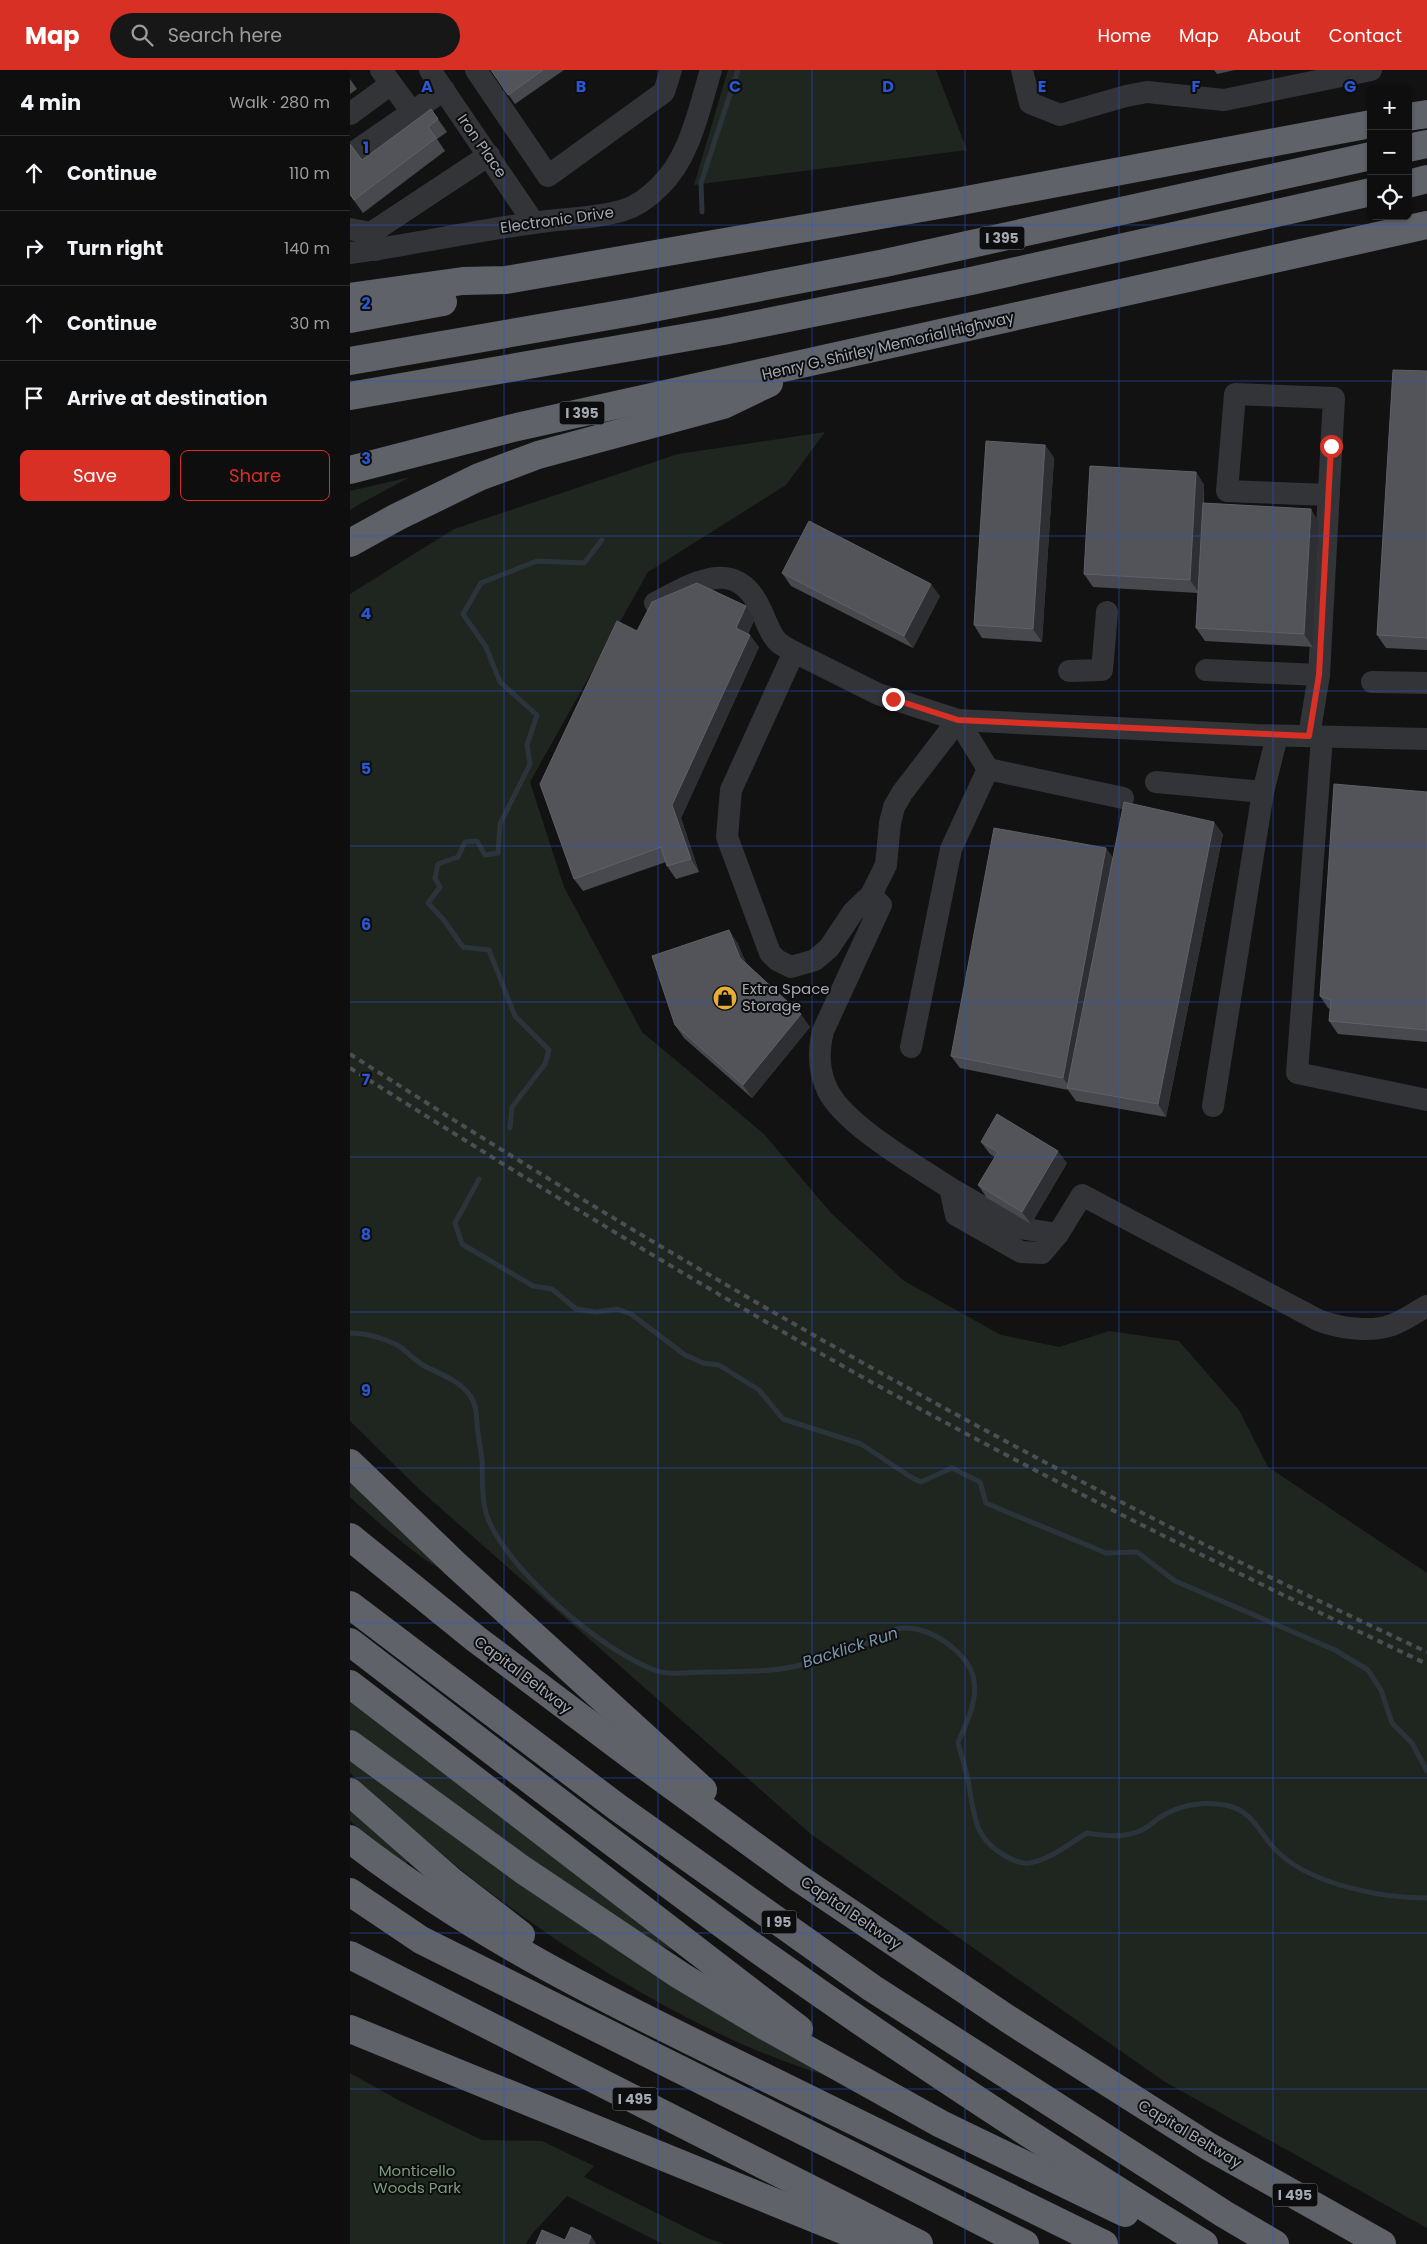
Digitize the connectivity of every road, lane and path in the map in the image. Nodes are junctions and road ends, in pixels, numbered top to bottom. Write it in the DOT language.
graph roads {
  1 [pos="430,70"];
  2 [pos="476,70"];
  3 [pos="672,70"];
  4 [pos="710,70"];
  5 [pos="1022,70"];
  6 [pos="1371,70"];
  7 [pos="386,77"];
  8 [pos="444,90"];
  9 [pos="412,112"];
  10 [pos="350,114"];
  11 [pos="1427,114"];
  12 [pos="1412,116"];
  13 [pos="1367,125"];
  14 [pos="1427,144"];
  15 [pos="1412,147"];
  16 [pos="357,150"];
  17 [pos="489,155"];
  18 [pos="1367,157"];
  19 [pos="1427,179"];
  20 [pos="1412,183"];
  21 [pos="1367,193"];
  22 [pos="534,222"];
  23 [pos="1427,225"];
  24 [pos="366,237"];
  25 [pos="350,253"];
  26 [pos="506,280"];
  27 [pos="350,297"];
  28 [pos="350,319"];
  29 [pos="350,361"];
  30 [pos="815,362"];
  31 [pos="351,396"];
  32 [pos="350,470"];
  33 [pos="452,490"];
  34 [pos="1329,495"];
  35 [pos="350,532"];
  36 [pos="350,543"];
  37 [pos="655,603"];
  38 [pos="1107,612"];
  39 [pos="794,652"];
  40 [pos="1206,670"];
  41 [pos="1069,671"];
  42 [pos="1319,675"];
  43 [pos="1372,682"];
  44 [pos="1427,683"];
  45 [pos="958,720"];
  46 [pos="1277,736"];
  47 [pos="1315,737"];
  48 [pos="1427,739"];
  49 [pos="988,769"];
  50 [pos="1156,782"];
  51 [pos="1263,792"];
  52 [pos="1123,798"];
  53 [pos="871,896"];
  54 [pos="911,1047"];
  55 [pos="1427,1100"];
  56 [pos="1213,1106"];
  57 [pos="1427,1306"];
  58 [pos="350,1463"];
  59 [pos="350,1537"];
  60 [pos="350,1605"];
  61 [pos="350,1642"];
  62 [pos="350,1684"];
  63 [pos="350,1744"];
  64 [pos="350,1792"];
  65 [pos="350,1839"];
  66 [pos="800,1879"];
  67 [pos="350,1892"];
  68 [pos="350,1955"];
  69 [pos="350,2029"];
  70 [pos="709,2050"];
  71 [pos="891,2096"];
  72 [pos="876,2244"];
  73 [pos="919,2244"];
  74 [pos="1025,2244"];
  75 [pos="1104,2244"];
  76 [pos="1189,2244"];
  77 [pos="1204,2244"];
  78 [pos="1275,2244"];
  79 [pos="1382,2244"];
  1 -- 8 [label="street, Iron Place"];
  2 -- 3 [label="street"];
  4 -- 22 [label="street, Electronic Drive"];
  5 -- 6 [label="street"];
  7 -- 9 [label="street"];
  7 -- 10 [label="street"];
  8 -- 9 [label="street"];
  8 -- 17 [label="street, Iron Place"];
  9 -- 16 [label="street"];
  11 -- 12 [label="highway"];
  13 -- 26 [label="highway"];
  14 -- 15 [label="highway"];
  17 -- 22 [label="street, Iron Place"];
  17 -- 24 [label="street"];
  18 -- 29 [label="highway, I 395"];
  19 -- 20 [label="highway"];
  21 -- 31 [label="highway"];
  22 -- 24 [label="street, Electronic Drive"];
  23 -- 30 [label="highway, Henry G. Shirley Memorial Highway / I 395"];
  24 -- 25 [label="street, Electronic Drive"];
  26 -- 27 [label="highway"];
  26 -- 28 [label="highway"];
  30 -- 32 [label="highway, Henry G. Shirley Memorial Highway / I 395"];
  30 -- 33 [label="highway"];
  33 -- 35 [label="highway"];
  33 -- 36 [label="highway"];
  34 -- 34 [label="street"];
  34 -- 42 [label="street"];
  37 -- 39 [label="street"];
  38 -- 41 [label="street"];
  39 -- 45 [label="street"];
  39 -- 53 [label="street"];
  40 -- 42 [label="street"];
  42 -- 47 [label="street"];
  43 -- 44 [label="street"];
  45 -- 46 [label="street"];
  45 -- 49 [label="street"];
  45 -- 53 [label="street"];
  46 -- 47 [label="street"];
  46 -- 51 [label="street"];
  47 -- 48 [label="street"];
  47 -- 55 [label="street"];
  49 -- 52 [label="street"];
  49 -- 54 [label="street"];
  50 -- 51 [label="street"];
  51 -- 56 [label="street"];
  53 -- 57 [label="street"];
  58 -- 66 [label="highway"];
  59 -- 66 [label="highway, Capital Beltway / I 495"];
  60 -- 78 [label="highway, I 95"];
  61 -- 77 [label="highway"];
  62 -- 71 [label="highway"];
  63 -- 71 [label="highway"];
  64 -- 70 [label="highway"];
  65 -- 70 [label="highway"];
  66 -- 79 [label="highway, Capital Beltway / I 495"];
  67 -- 74 [label="highway"];
  68 -- 73 [label="highway, I 495"];
  69 -- 72 [label="highway"];
  70 -- 75 [label="highway"];
  71 -- 76 [label="highway"];
}
